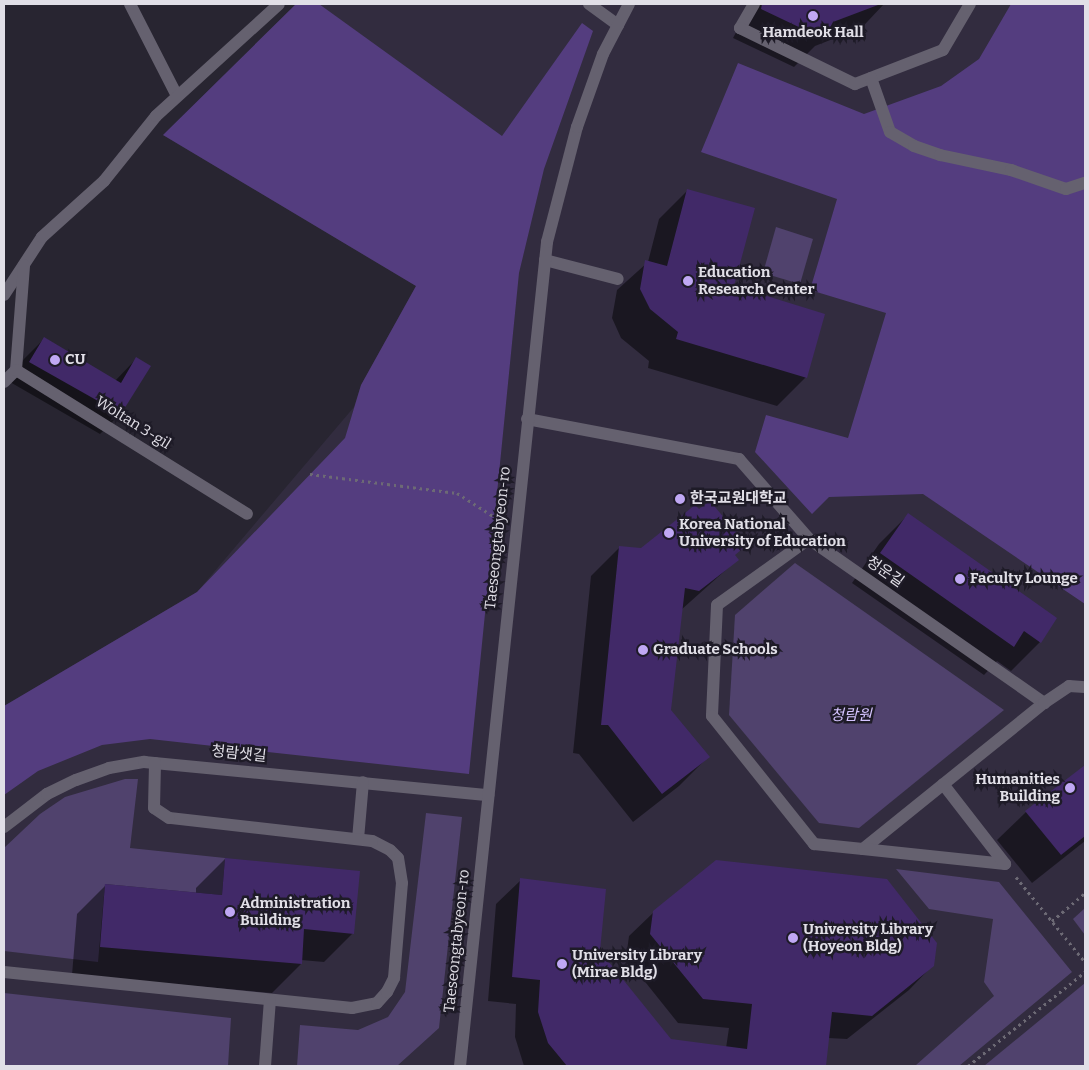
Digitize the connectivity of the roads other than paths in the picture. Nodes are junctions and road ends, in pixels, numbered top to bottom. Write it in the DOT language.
graph roads {
  1 [pos="130,4"];
  2 [pos="280,4"];
  3 [pos="589,4"];
  4 [pos="629,4"];
  5 [pos="754,4"];
  6 [pos="970,4"];
  7 [pos="618,25"];
  8 [pos="871,78"];
  9 [pos="177,96"];
  10 [pos="1085,183"];
  11 [pos="545,260"];
  12 [pos="24,264"];
  13 [pos="618,279"];
  14 [pos="4,295"];
  15 [pos="16,370"];
  16 [pos="4,382"];
  17 [pos="527,419"];
  18 [pos="248,514"];
  19 [pos="809,539"];
  20 [pos="1085,687"];
  21 [pos="1044,703"];
  22 [pos="156,763"];
  23 [pos="363,782"];
  24 [pos="943,784"];
  25 [pos="488,795"];
  26 [pos="4,827"];
  27 [pos="358,839"];
  28 [pos="864,848"];
  29 [pos="4,972"];
  30 [pos="270,1000"];
  31 [pos="265,1066"];
  32 [pos="460,1066"];
  1 -- 9 [label="street"];
  2 -- 9 [label="street"];
  3 -- 7 [label="street"];
  4 -- 7 [label="street, Taeseongtabyeon-ro"];
  5 -- 8 [label="street"];
  6 -- 8 [label="street"];
  7 -- 11 [label="street, Taeseongtabyeon-ro"];
  8 -- 10 [label="street"];
  9 -- 12 [label="street"];
  11 -- 13 [label="street"];
  11 -- 17 [label="street, Taeseongtabyeon-ro"];
  12 -- 14 [label="street"];
  12 -- 15 [label="street"];
  15 -- 16 [label="street"];
  15 -- 18 [label="street, Woltan 3-gil"];
  17 -- 19 [label="street, 청운길"];
  17 -- 25 [label="street, Taeseongtabyeon-ro"];
  19 -- 21 [label="street, 청운길"];
  19 -- 28 [label="street"];
  20 -- 21 [label="street"];
  21 -- 24 [label="street"];
  22 -- 23 [label="street, 청람샛길"];
  22 -- 26 [label="street, 청람샛길"];
  22 -- 27 [label="street"];
  23 -- 25 [label="street, 청람샛길"];
  23 -- 27 [label="street"];
  24 -- 28 [label="street"];
  24 -- 28 [label="street"];
  25 -- 32 [label="street, Taeseongtabyeon-ro"];
  27 -- 30 [label="street"];
  29 -- 30 [label="street"];
  30 -- 31 [label="street"];
}
